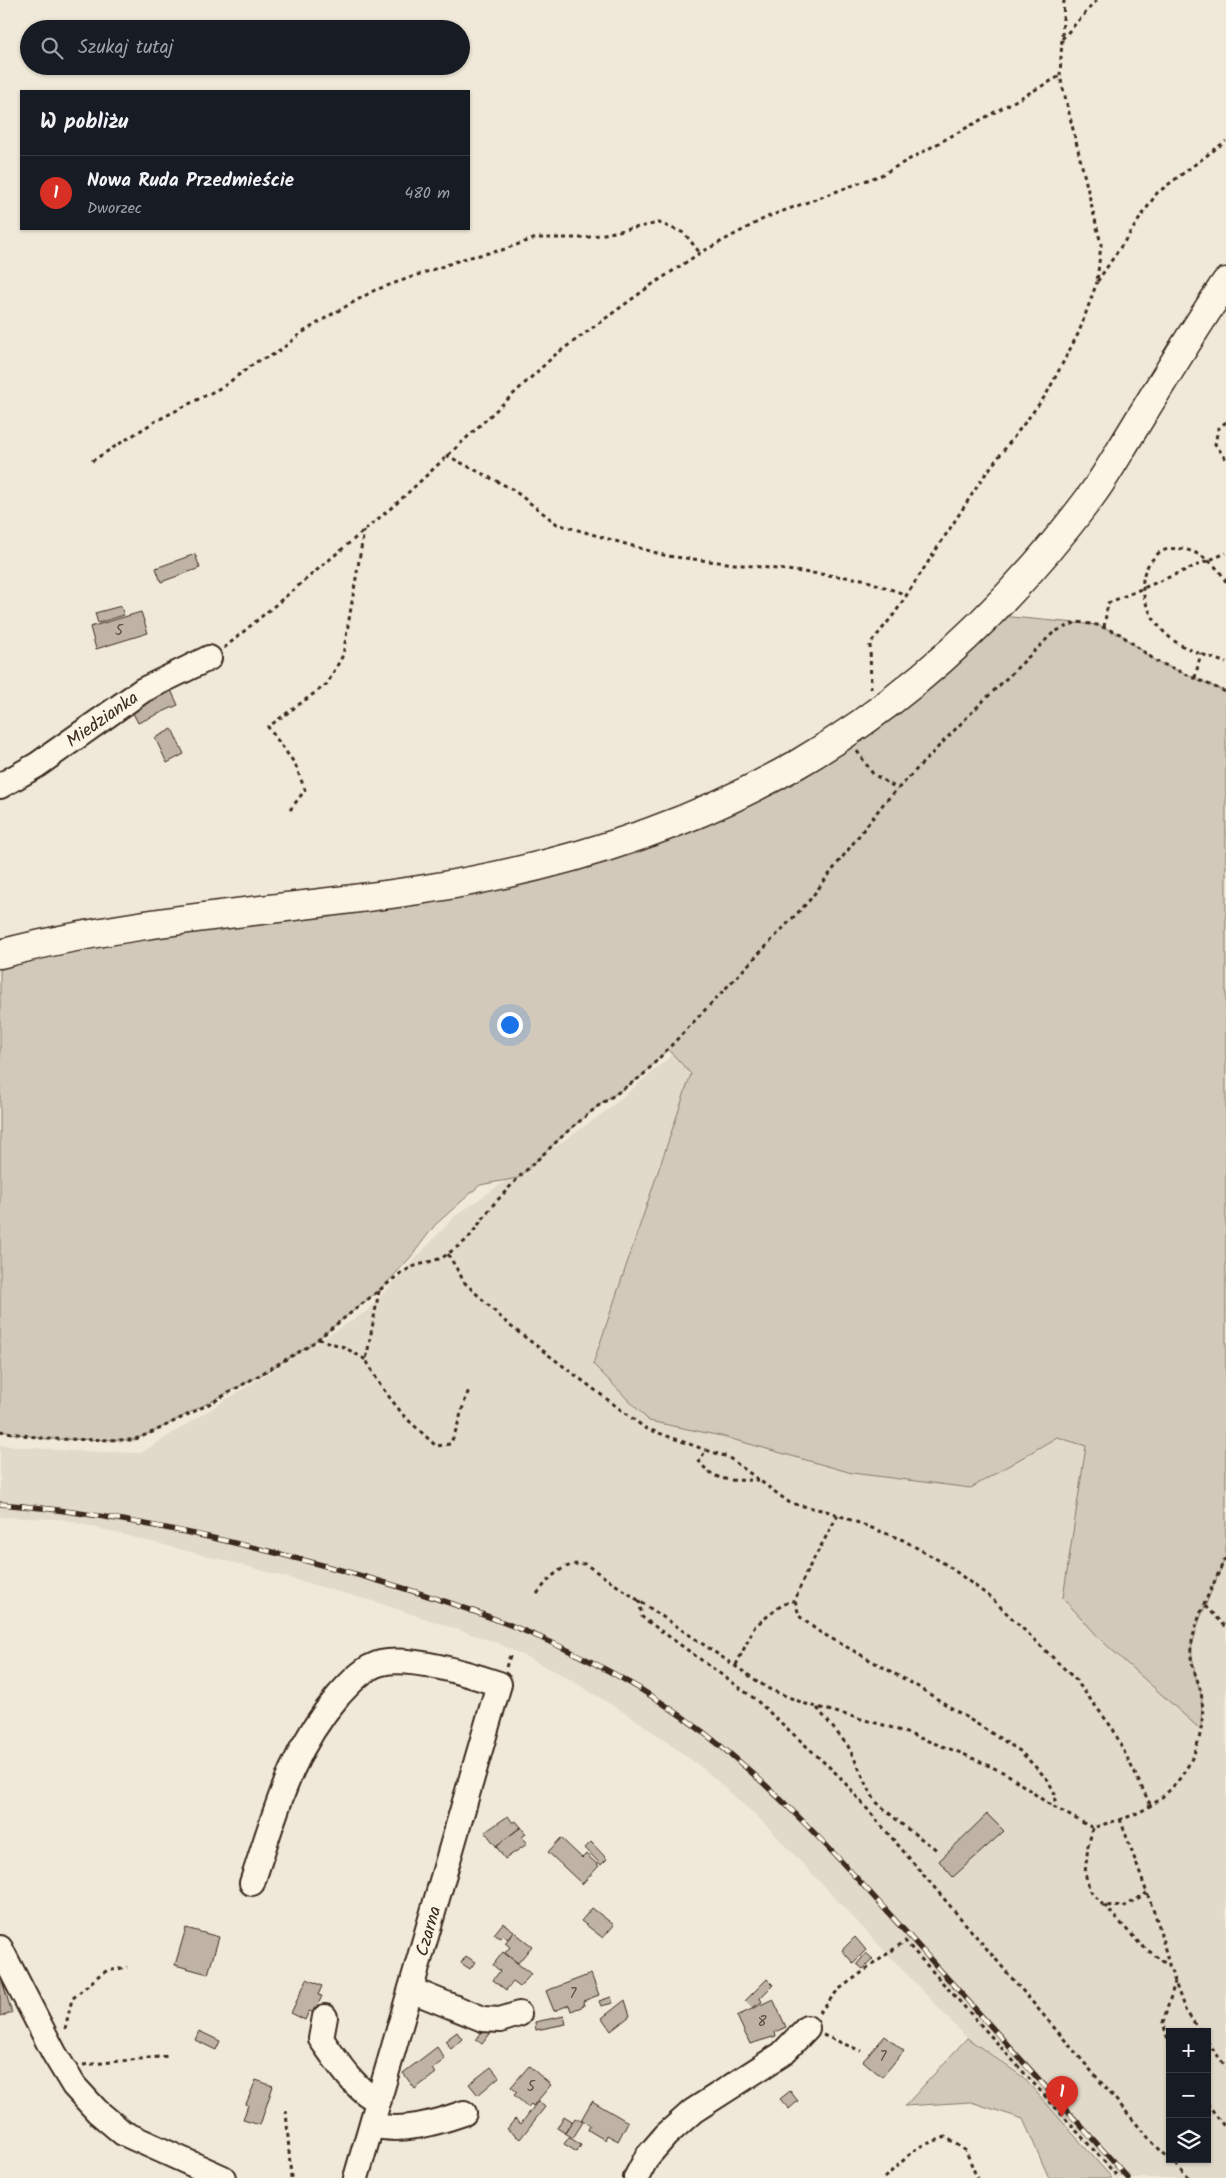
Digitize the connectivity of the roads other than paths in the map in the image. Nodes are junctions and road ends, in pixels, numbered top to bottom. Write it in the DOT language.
graph roads {
  1 [pos="1226,282"];
  2 [pos="209,658"];
  3 [pos="0,786"];
  4 [pos="0,954"];
  5 [pos="252,1883"];
  6 [pos="0,1948"];
  7 [pos="411,1990"];
  8 [pos="519,2014"];
  9 [pos="325,2017"];
  10 [pos="808,2028"];
  11 [pos="379,2100"];
  12 [pos="464,2114"];
  13 [pos="372,2125"];
  14 [pos="223,2178"];
  15 [pos="356,2178"];
  16 [pos="636,2178"];
  1 -- 4 [label="main road"];
  2 -- 3 [label="street, Miedzianka"];
  5 -- 7 [label="street, Czarna"];
  6 -- 14 [label="street"];
  7 -- 8 [label="street"];
  7 -- 11 [label="street, Czarna"];
  9 -- 11 [label="street"];
  10 -- 16 [label="street"];
  11 -- 13 [label="street, Czarna"];
  12 -- 13 [label="street"];
  13 -- 15 [label="street, Czarna"];
}
